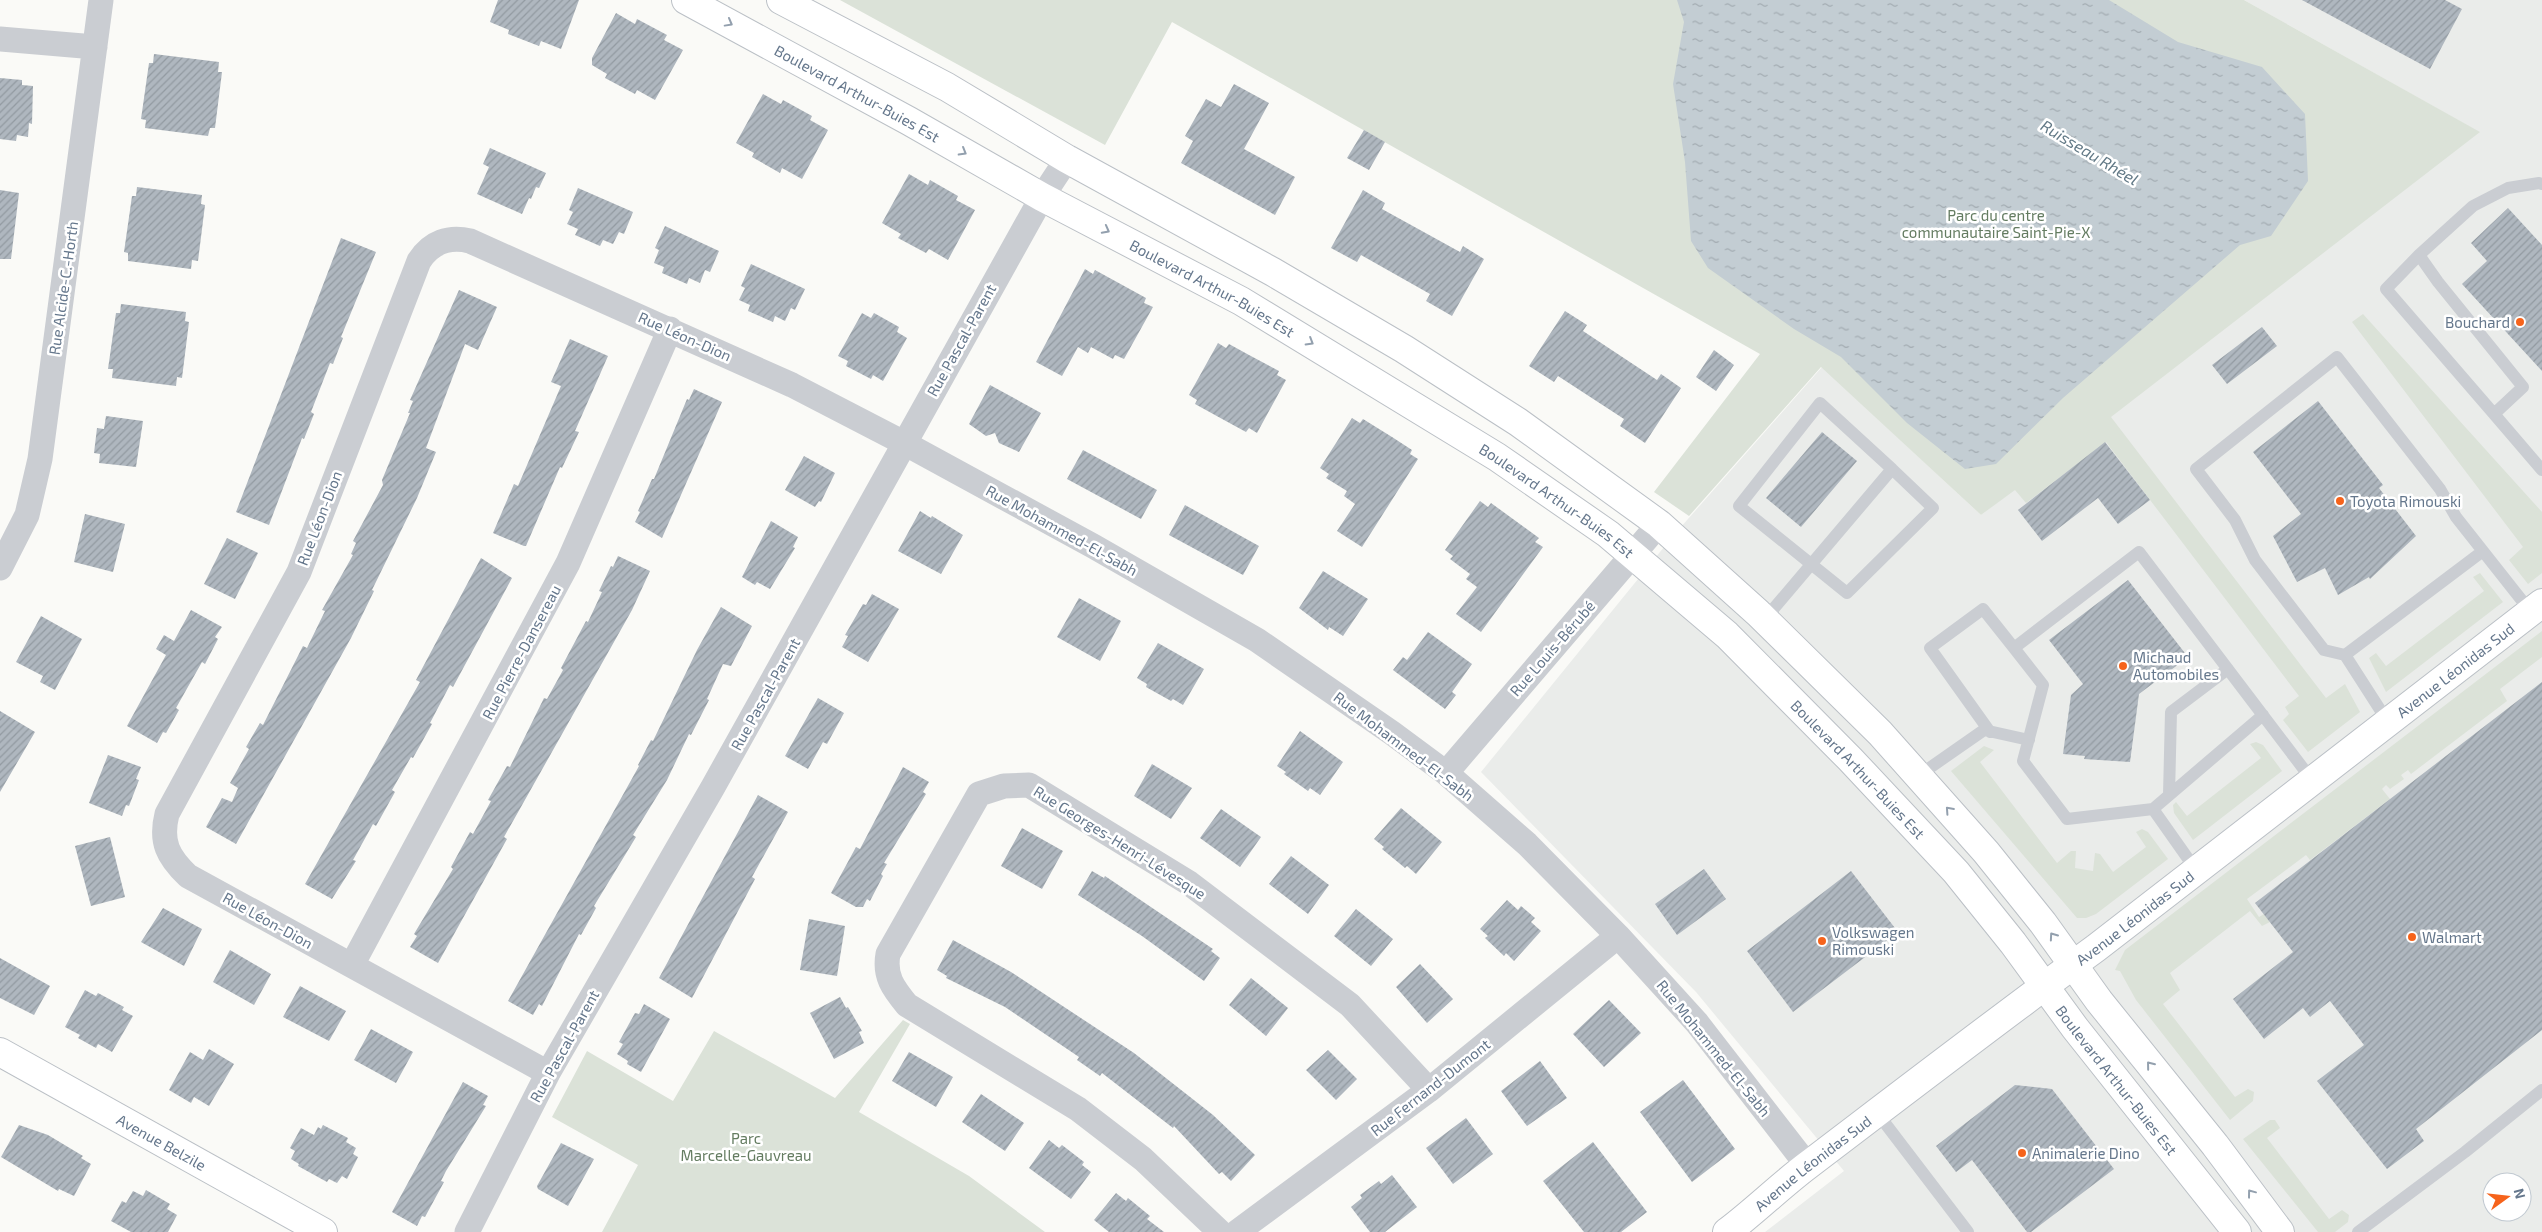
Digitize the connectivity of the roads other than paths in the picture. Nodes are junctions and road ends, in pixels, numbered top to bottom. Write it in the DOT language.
graph roads {
  1 [pos="101,0"];
  2 [pos="686,0"];
  3 [pos="781,0"];
  4 [pos="0,39"];
  5 [pos="95,47"];
  6 [pos="1067,159"];
  7 [pos="2542,184"];
  8 [pos="1042,197"];
  9 [pos="2419,255"];
  10 [pos="670,329"];
  11 [pos="2494,414"];
  12 [pos="904,443"];
  13 [pos="2540,464"];
  14 [pos="1892,469"];
  15 [pos="1659,524"];
  16 [pos="2483,551"];
  17 [pos="1632,553"];
  18 [pos="1811,566"];
  19 [pos="0,568"];
  20 [pos="2536,607"];
  21 [pos="1764,620"];
  22 [pos="2014,648"];
  23 [pos="2345,655"];
  24 [pos="2228,669"];
  25 [pos="2263,715"];
  26 [pos="2388,722"];
  27 [pos="1990,732"];
  28 [pos="2029,740"];
  29 [pos="1446,773"];
  30 [pos="1918,776"];
  31 [pos="2312,780"];
  32 [pos="2169,795"];
  33 [pos="2153,809"];
  34 [pos="2196,870"];
  35 [pos="1618,936"];
  36 [pos="352,965"];
  37 [pos="2073,965"];
  38 [pos="2044,985"];
  39 [pos="0,1052"];
  40 [pos="548,1073"];
  41 [pos="1429,1090"];
  42 [pos="2542,1090"];
  43 [pos="1878,1114"];
  44 [pos="1808,1166"];
  45 [pos="1734,1230"];
  46 [pos="323,1232"];
  47 [pos="467,1232"];
  48 [pos="1220,1232"];
  49 [pos="1238,1232"];
  50 [pos="1968,1232"];
  51 [pos="2237,1232"];
  52 [pos="2280,1232"];
  53 [pos="2358,1232"];
  1 -- 5 [label="street, Rue Alcide-C.-Horth"];
  2 -- 8 [label="street, Boulevard Arthur-Buies Est, one-way"];
  3 -- 6 [label="street"];
  4 -- 5 [label="street"];
  5 -- 19 [label="street, Rue Alcide-C.-Horth"];
  6 -- 8 [label="street, Rue Pascal-Parent"];
  6 -- 15 [label="street"];
  7 -- 9 [label="lane"];
  8 -- 12 [label="street, Rue Pascal-Parent"];
  8 -- 17 [label="street, Boulevard Arthur-Buies Est, one-way"];
  9 -- 11 [label="lane"];
  9 -- 11 [label="lane"];
  10 -- 12 [label="street, Rue Léon-Dion"];
  10 -- 36 [label="street, Rue Pierre-Dansereau"];
  10 -- 36 [label="street, Rue Léon-Dion"];
  11 -- 13 [label="lane"];
  12 -- 29 [label="street, Rue Mohammed-El-Sabh"];
  12 -- 40 [label="street, Rue Pascal-Parent"];
  14 -- 18 [label="lane"];
  14 -- 18 [label="lane"];
  14 -- 18 [label="lane"];
  15 -- 17 [label="street, Rue Louis-Bérubé"];
  15 -- 21 [label="street"];
  16 -- 20 [label="lane"];
  16 -- 23 [label="lane"];
  16 -- 23 [label="lane"];
  17 -- 29 [label="street, Rue Louis-Bérubé"];
  17 -- 38 [label="street, Boulevard Arthur-Buies Est"];
  18 -- 21 [label="lane"];
  20 -- 26 [label="street, Avenue Léonidas Sud"];
  21 -- 30 [label="street"];
  22 -- 24 [label="lane"];
  22 -- 27 [label="lane"];
  22 -- 28 [label="lane"];
  23 -- 26 [label="lane"];
  24 -- 25 [label="lane"];
  24 -- 32 [label="lane"];
  25 -- 31 [label="lane"];
  25 -- 32 [label="lane"];
  26 -- 31 [label="street, Avenue Léonidas Sud"];
  27 -- 28 [label="lane"];
  27 -- 30 [label="lane"];
  28 -- 33 [label="lane"];
  29 -- 35 [label="street, Rue Mohammed-El-Sabh"];
  37 -- 30 [label="street, one-way"];
  31 -- 34 [label="street, Avenue Léonidas Sud"];
  32 -- 33 [label="lane"];
  33 -- 34 [label="lane"];
  34 -- 37 [label="street, Avenue Léonidas Sud"];
  35 -- 41 [label="street, Rue Fernand-Dumont"];
  35 -- 44 [label="street, Rue Mohammed-El-Sabh"];
  36 -- 40 [label="street, Rue Léon-Dion"];
  37 -- 38 [label="street, Avenue Léonidas Sud"];
  52 -- 37 [label="street, one-way"];
  38 -- 43 [label="street, Avenue Léonidas Sud"];
  38 -- 51 [label="street, Boulevard Arthur-Buies Est"];
  39 -- 46 [label="street, Avenue Belzile"];
  40 -- 47 [label="street, Rue Pascal-Parent"];
  41 -- 48 [label="street, Rue Georges-Henri-Lévesque"];
  41 -- 49 [label="street, Rue Fernand-Dumont"];
  42 -- 53 [label="lane"];
  43 -- 44 [label="street, Avenue Léonidas Sud"];
  43 -- 50 [label="lane"];
  44 -- 45 [label="street, Avenue Léonidas Sud"];
}
